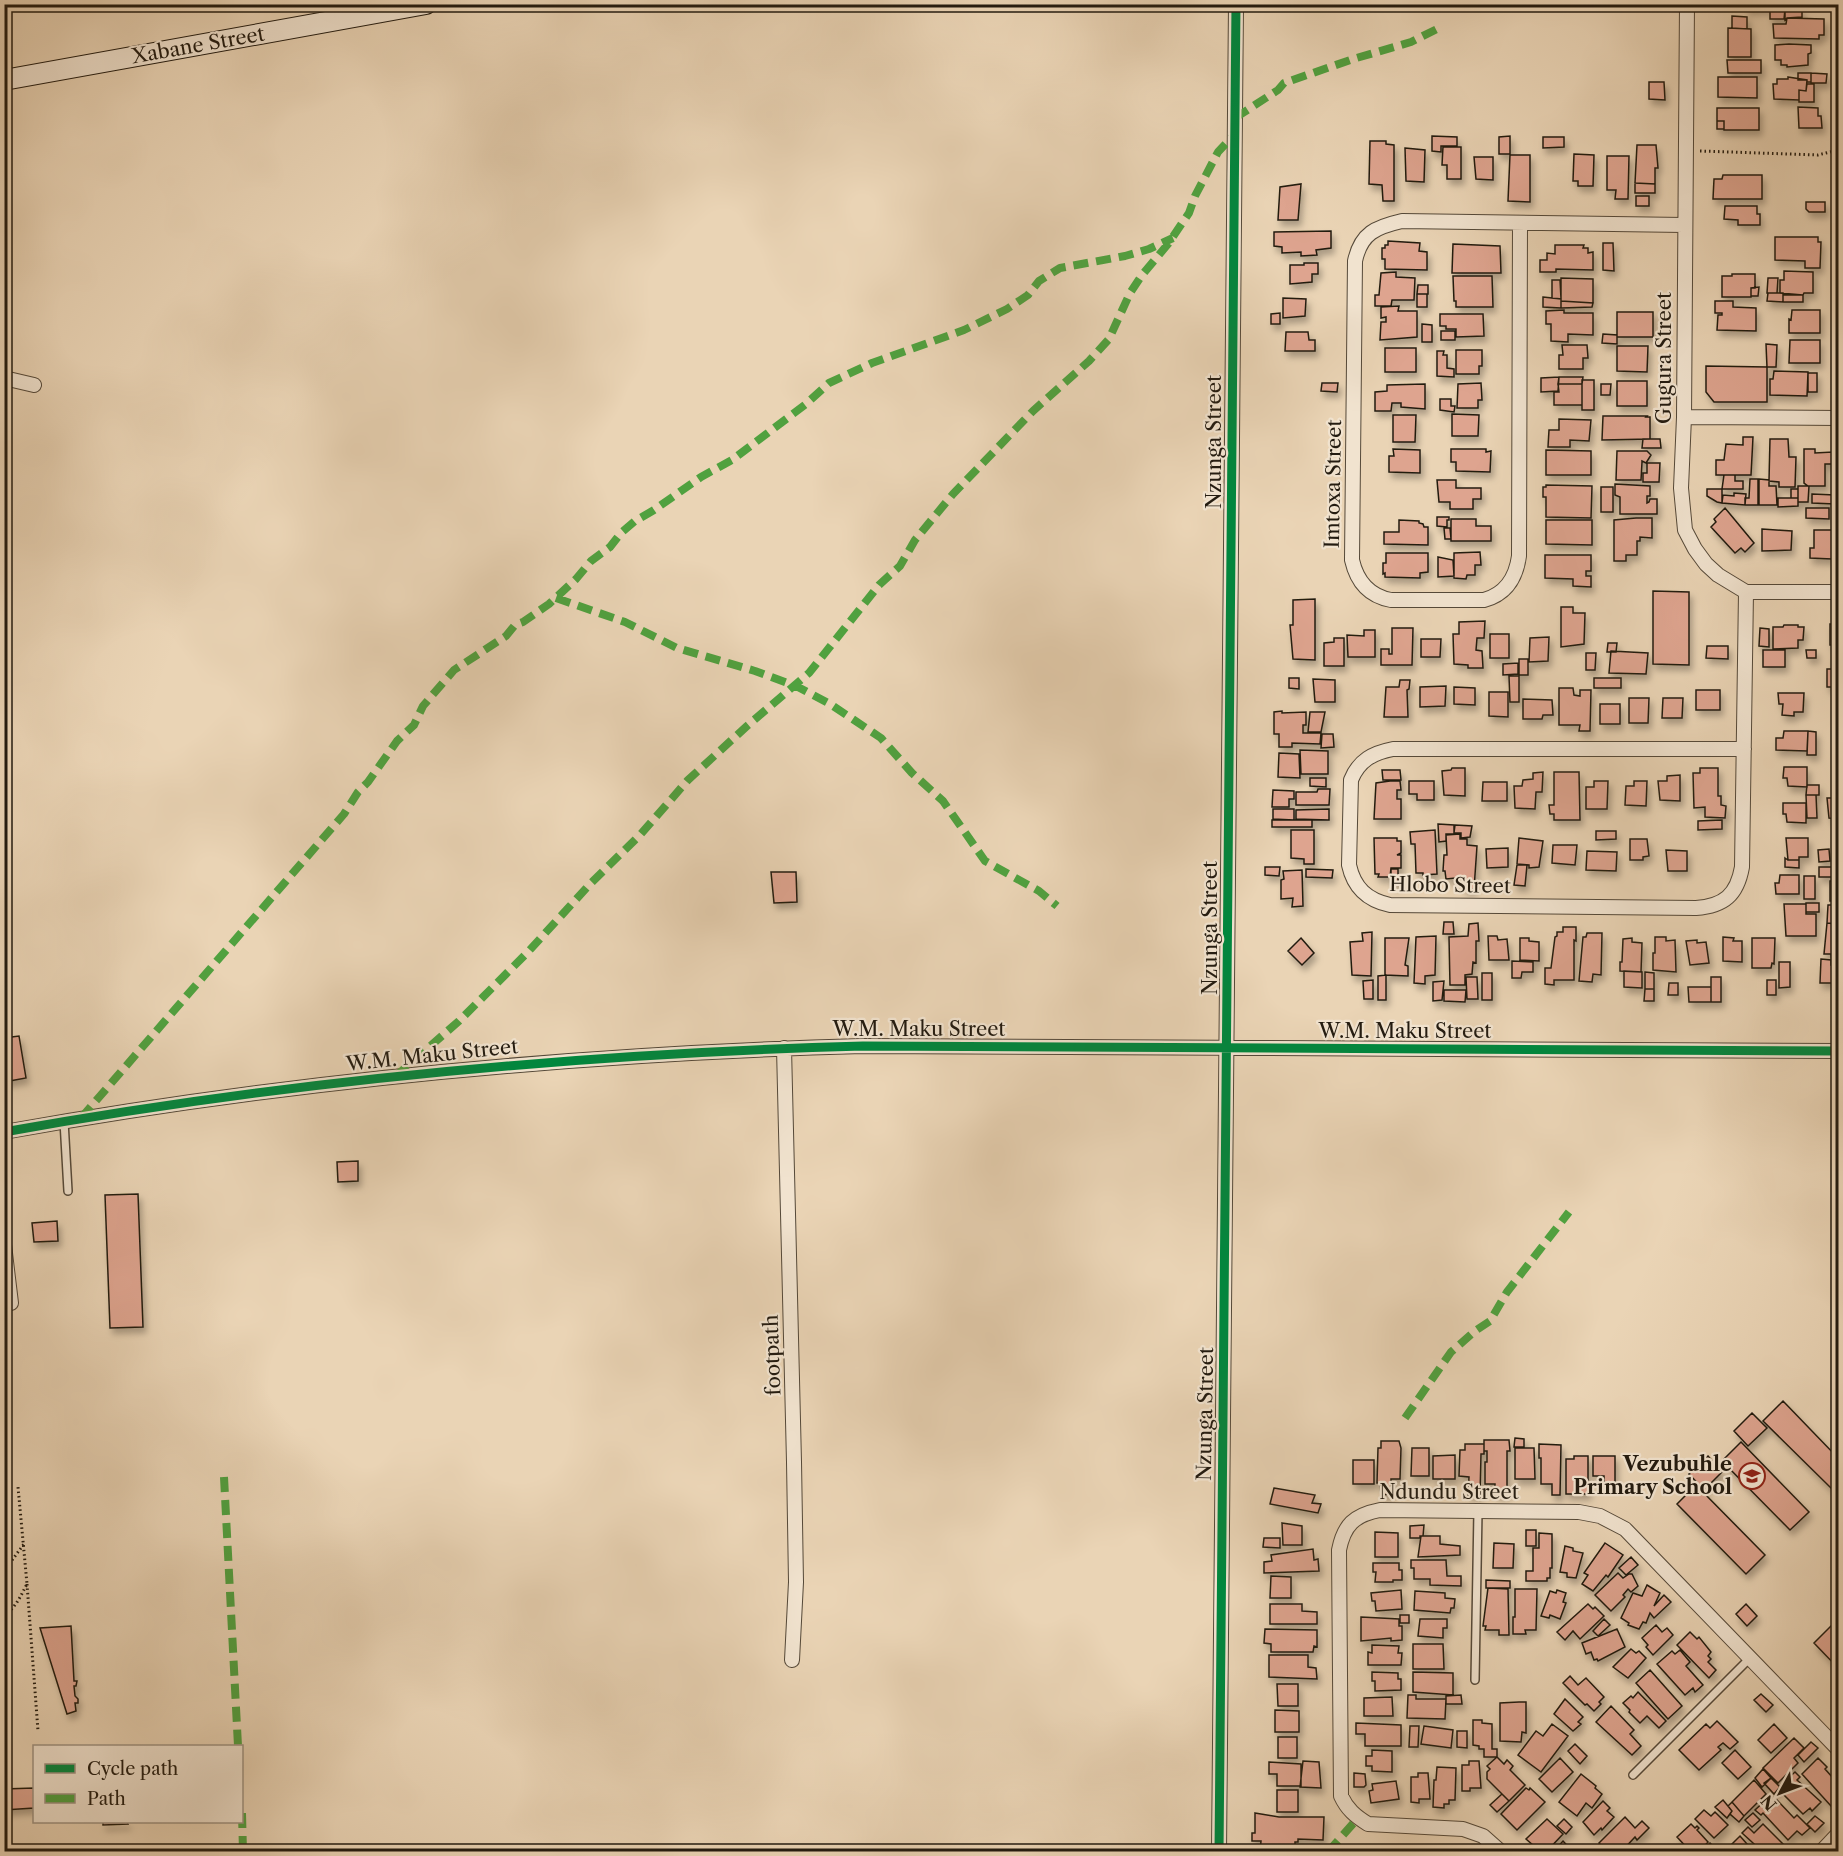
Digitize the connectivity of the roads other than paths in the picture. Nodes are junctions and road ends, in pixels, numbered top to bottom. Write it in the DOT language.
graph roads {
  1 [pos="426,4"];
  2 [pos="1236,4"];
  3 [pos="1687,4"];
  4 [pos="4,80"];
  5 [pos="1520,223"];
  6 [pos="1684,225"];
  7 [pos="4,378"];
  8 [pos="34,385"];
  9 [pos="1684,417"];
  10 [pos="1839,418"];
  11 [pos="1746,592"];
  12 [pos="1839,592"];
  13 [pos="1744,749"];
  14 [pos="784,1048"];
  15 [pos="1227,1049"];
  16 [pos="1839,1051"];
  17 [pos="64,1121"];
  18 [pos="4,1132"];
  19 [pos="68,1191"];
  20 [pos="4,1245"];
  21 [pos="11,1303"];
  22 [pos="1478,1511"];
  23 [pos="1749,1659"];
  24 [pos="792,1660"];
  25 [pos="1475,1680"];
  26 [pos="1839,1749"];
  27 [pos="1633,1775"];
  28 [pos="1839,1834"];
  29 [pos="1219,1851"];
  30 [pos="1501,1851"];
  31 [pos="1821,1851"];
  1 -- 4 [label="street, Xabane Street"];
  2 -- 15 [label="street, Nzunga Street"];
  3 -- 6 [label="street, Gugura Street"];
  5 -- 5 [label="street, Imtoxa Street"];
  5 -- 6 [label="street, Imtoxa Street"];
  6 -- 9 [label="street, Gugura Street"];
  7 -- 8 [label="street"];
  9 -- 10 [label="street"];
  9 -- 11 [label="street, Gugura Street"];
  11 -- 12 [label="street"];
  11 -- 13 [label="street, Hlobo Street"];
  13 -- 13 [label="street, Hlobo Street"];
  14 -- 15 [label="street, W.M. Maku Street"];
  14 -- 17 [label="street, W.M. Maku Street"];
  14 -- 24 [label="street, footpath"];
  15 -- 16 [label="street, W.M. Maku Street"];
  15 -- 29 [label="street, Nzunga Street"];
  17 -- 18 [label="street, W.M. Maku Street"];
  17 -- 19 [label="lane"];
  20 -- 21 [label="street"];
  22 -- 23 [label="street, Ndundu Street"];
  22 -- 25 [label="lane"];
  22 -- 30 [label="street, Ndundu Street"];
  23 -- 26 [label="street, Ndundu Street"];
  23 -- 27 [label="lane"];
  28 -- 31 [label="street"];
}
